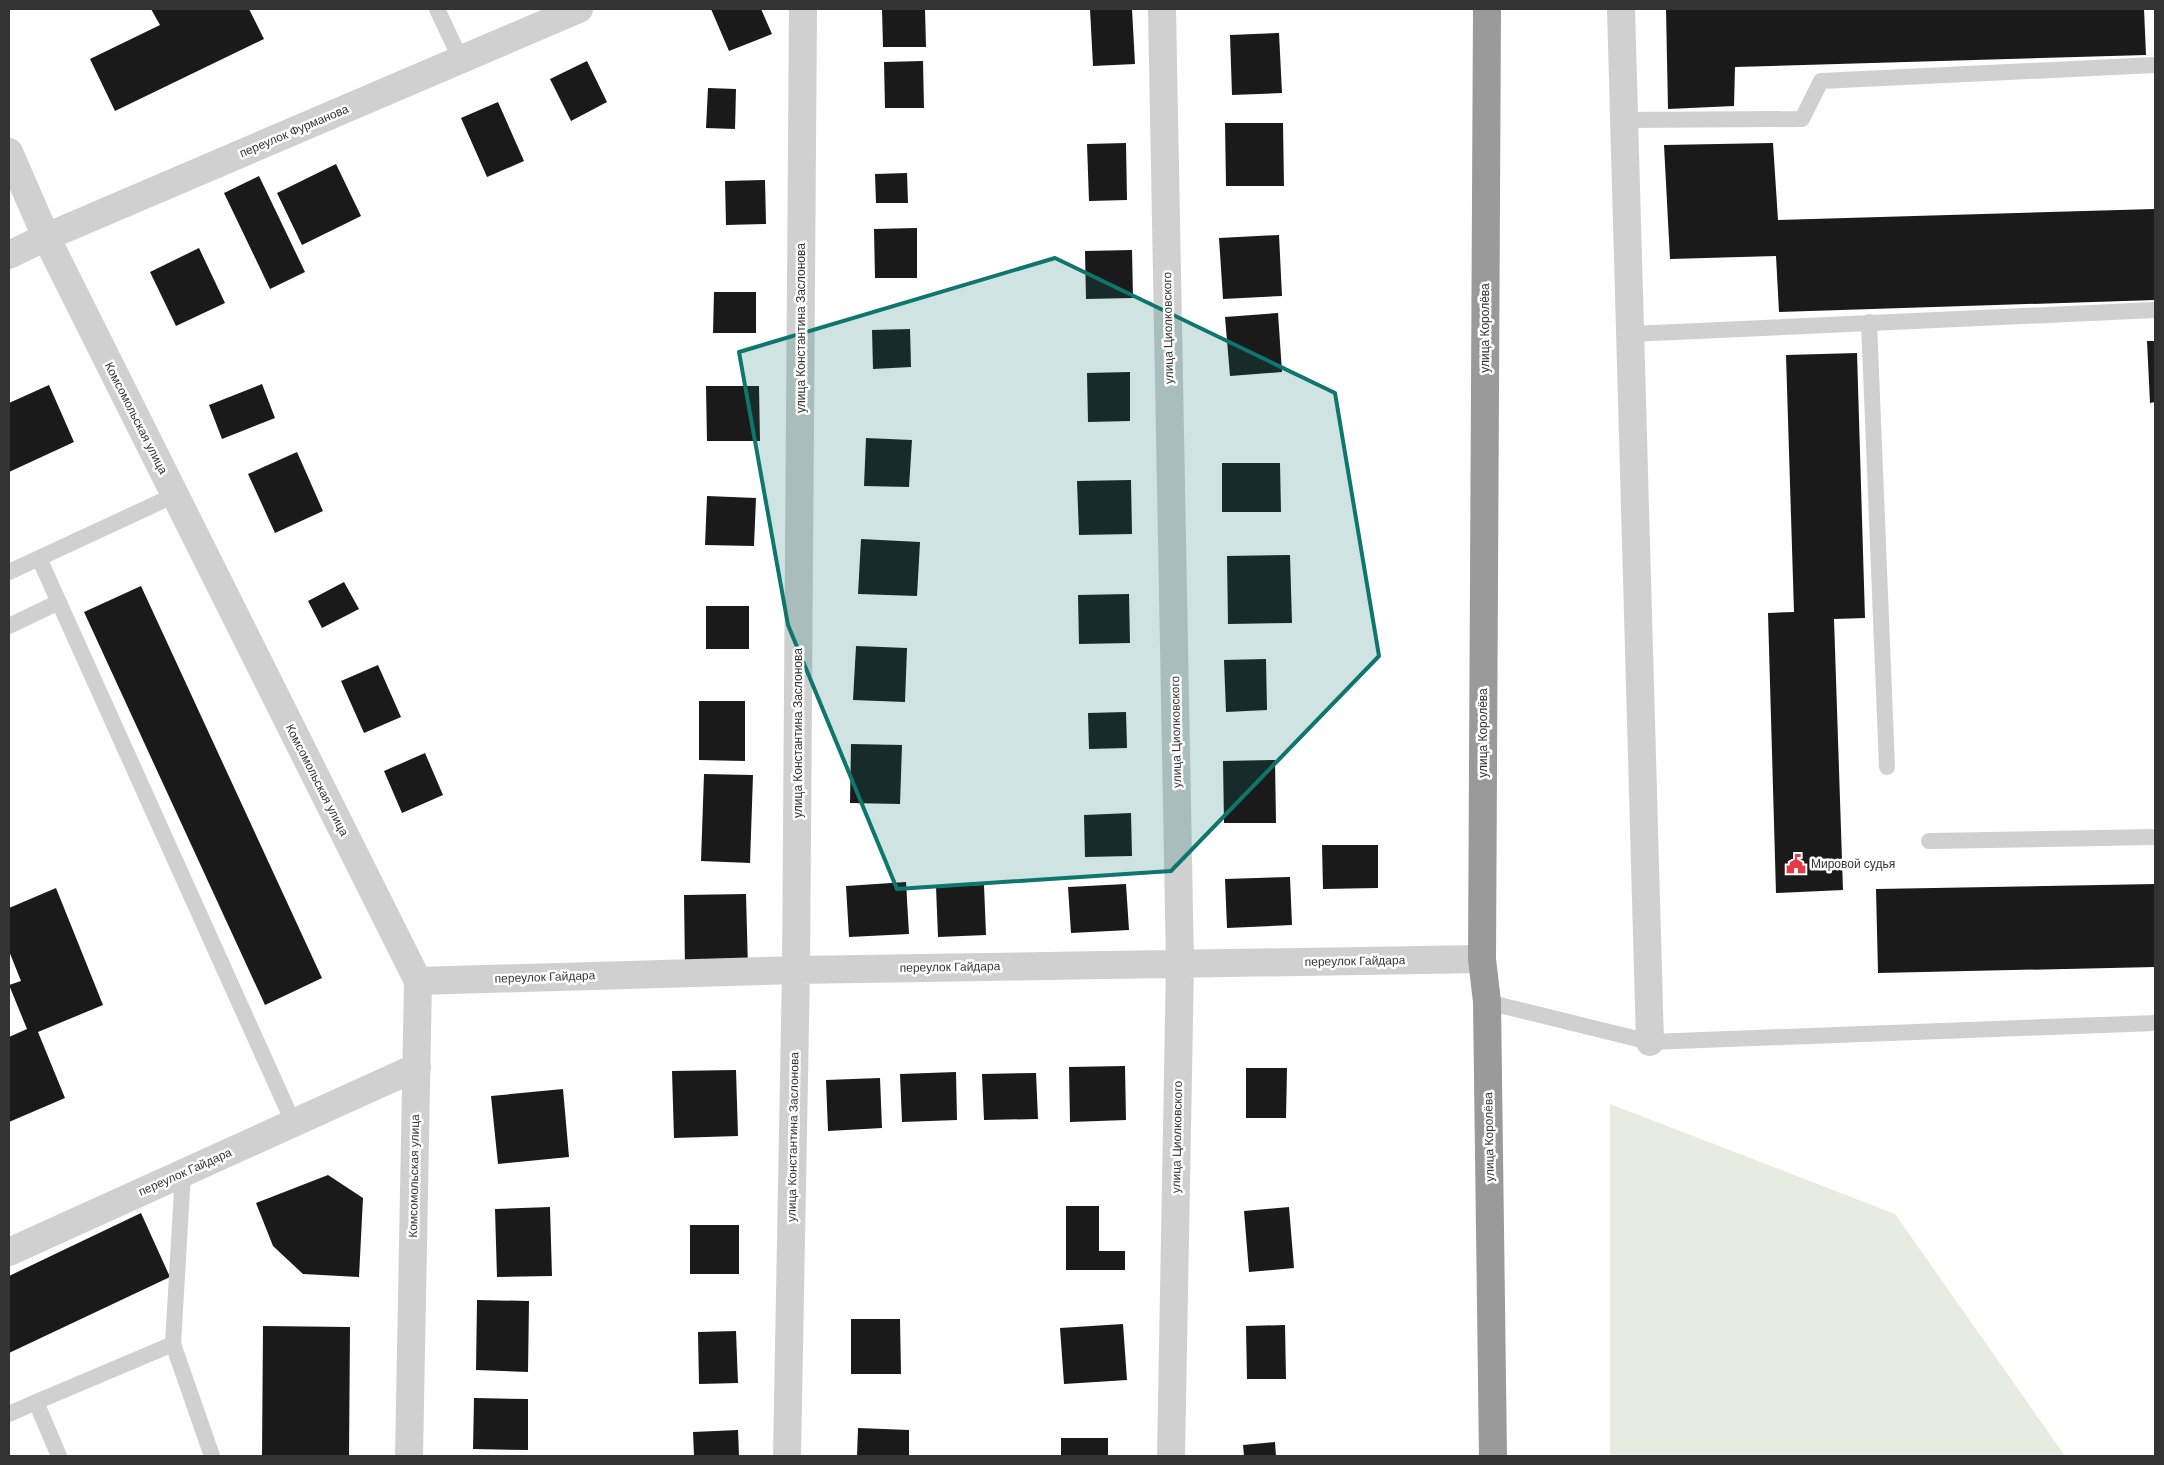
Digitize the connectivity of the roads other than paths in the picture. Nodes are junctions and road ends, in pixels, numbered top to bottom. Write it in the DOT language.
graph roads {
  1 [pos="437,9"];
  2 [pos="579,9"];
  3 [pos="803,9"];
  4 [pos="1162,9"];
  5 [pos="1486,9"];
  6 [pos="1622,9"];
  7 [pos="461,60"];
  8 [pos="2155,65"];
  9 [pos="1625,120"];
  10 [pos="9,152"];
  11 [pos="46,237"];
  12 [pos="9,255"];
  13 [pos="2155,310"];
  14 [pos="1869,322"];
  15 [pos="1631,334"];
  16 [pos="175,495"];
  17 [pos="39,558"];
  18 [pos="9,572"];
  19 [pos="59,602"];
  20 [pos="9,626"];
  21 [pos="1887,766"];
  22 [pos="2155,836"];
  23 [pos="1928,841"];
  24 [pos="1482,959"];
  25 [pos="1180,964"];
  26 [pos="796,970"];
  27 [pos="418,981"];
  28 [pos="1488,1002"];
  29 [pos="2155,1023"];
  30 [pos="1650,1042"];
  31 [pos="417,1067"];
  32 [pos="293,1122"];
  33 [pos="183,1173"];
  34 [pos="9,1252"];
  35 [pos="173,1344"];
  36 [pos="36,1402"];
  37 [pos="9,1414"];
  38 [pos="59,1456"];
  39 [pos="212,1456"];
  40 [pos="409,1456"];
  41 [pos="787,1456"];
  42 [pos="1171,1456"];
  43 [pos="1493,1456"];
  1 -- 7 [label="lane"];
  2 -- 7 [label="street, переулок Фурманова"];
  3 -- 26 [label="street, улица Константина Заслонова"];
  4 -- 25 [label="street, улица Циолковского"];
  5 -- 24 [label="highway, улица Королёва"];
  6 -- 9 [label="street"];
  7 -- 11 [label="street, переулок Фурманова"];
  8 -- 9 [label="lane"];
  9 -- 15 [label="street"];
  10 -- 11 [label="street, Комсомольская улица"];
  11 -- 12 [label="street, переулок Фурманова"];
  11 -- 16 [label="street, Комсомольская улица"];
  13 -- 14 [label="lane"];
  14 -- 15 [label="lane"];
  14 -- 21 [label="lane"];
  15 -- 30 [label="street"];
  16 -- 17 [label="lane"];
  16 -- 27 [label="street, Комсомольская улица"];
  17 -- 18 [label="lane"];
  17 -- 19 [label="lane"];
  19 -- 20 [label="lane"];
  19 -- 32 [label="lane"];
  22 -- 23 [label="lane"];
  24 -- 25 [label="street, переулок Гайдара"];
  24 -- 28 [label="highway, улица Королёва"];
  25 -- 26 [label="street, переулок Гайдара"];
  25 -- 42 [label="street, улица Циолковского"];
  26 -- 27 [label="street, переулок Гайдара"];
  26 -- 41 [label="street, улица Константина Заслонова"];
  27 -- 31 [label="street, Комсомольская улица"];
  28 -- 30 [label="lane"];
  28 -- 43 [label="highway, улица Королёва"];
  29 -- 30 [label="lane"];
  31 -- 32 [label="street, переулок Гайдара"];
  31 -- 40 [label="street, Комсомольская улица"];
  32 -- 33 [label="street, переулок Гайдара"];
  33 -- 34 [label="street, переулок Гайдара"];
  33 -- 35 [label="lane"];
  35 -- 36 [label="lane"];
  35 -- 39 [label="lane"];
  36 -- 37 [label="lane"];
  36 -- 38 [label="lane"];
}
